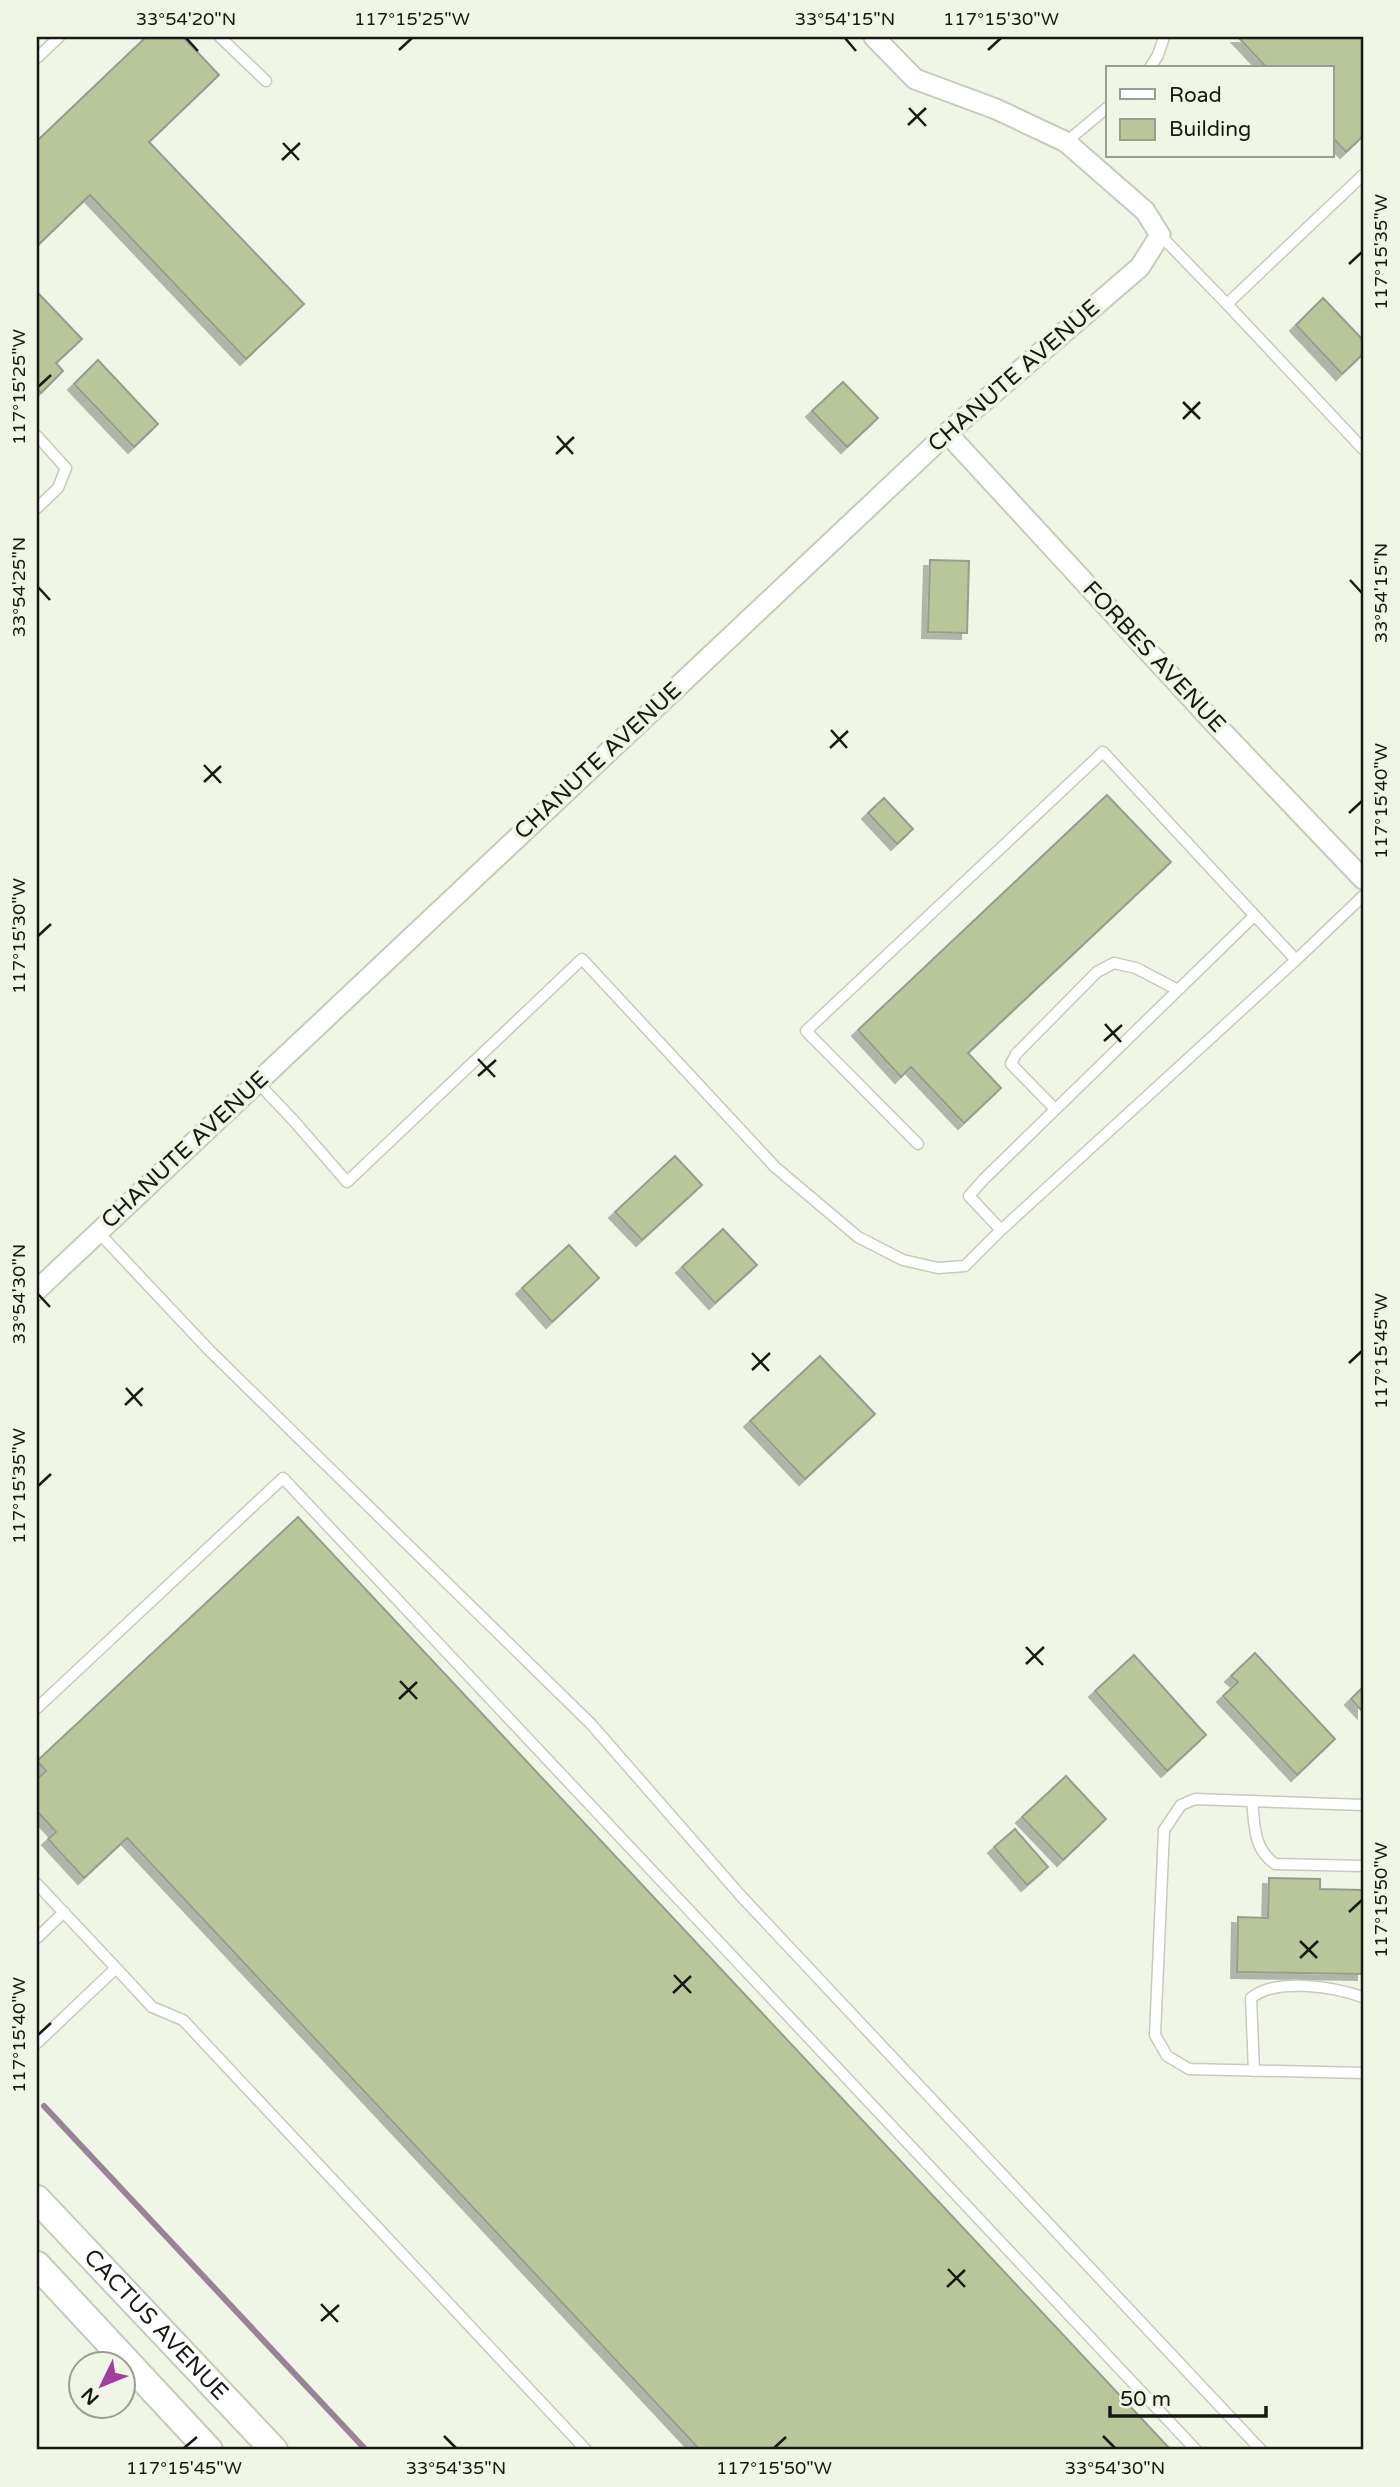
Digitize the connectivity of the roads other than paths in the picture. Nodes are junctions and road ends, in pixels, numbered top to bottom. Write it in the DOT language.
graph roads {
  1 [pos="59,37"];
  2 [pos="220,37"];
  3 [pos="874,37"];
  4 [pos="1164,37"];
  5 [pos="37,58"];
  6 [pos="1151,66"];
  7 [pos="266,81"];
  8 [pos="1106,109"];
  9 [pos="1066,142"];
  10 [pos="1363,175"];
  11 [pos="1160,234"];
  12 [pos="1227,304"];
  13 [pos="947,433"];
  14 [pos="37,436"];
  15 [pos="1361,442"];
  16 [pos="37,509"];
  17 [pos="1363,880"];
  18 [pos="1363,896"];
  19 [pos="1254,916"];
  20 [pos="1296,960"];
  21 [pos="1178,990"];
  22 [pos="257,1082"];
  23 [pos="1055,1109"];
  24 [pos="918,1144"];
  25 [pos="1001,1230"];
  26 [pos="98,1232"];
  27 [pos="37,1290"];
  28 [pos="37,1708"];
  29 [pos="1252,1801"];
  30 [pos="1363,1805"];
  31 [pos="1363,1866"];
  32 [pos="37,1884"];
  33 [pos="64,1912"];
  34 [pos="37,1938"];
  35 [pos="116,1968"];
  36 [pos="1363,1997"];
  37 [pos="37,2043"];
  38 [pos="1254,2071"];
  39 [pos="1363,2073"];
  40 [pos="37,2199"];
  41 [pos="37,2265"];
  42 [pos="209,2450"];
  43 [pos="274,2450"];
  44 [pos="586,2450"];
  45 [pos="1196,2450"];
  46 [pos="1261,2450"];
  1 -- 5 [label="lane"];
  2 -- 7 [label="lane"];
  3 -- 9 [label="street"];
  4 -- 6 [label="lane"];
  8 -- 9 [label="lane"];
  9 -- 11 [label="street"];
  10 -- 12 [label="lane"];
  11 -- 12 [label="lane"];
  11 -- 13 [label="street, CHANUTE AVENUE"];
  12 -- 15 [label="lane"];
  13 -- 17 [label="street, FORBES AVENUE"];
  13 -- 22 [label="street, CHANUTE AVENUE"];
  14 -- 16 [label="lane"];
  18 -- 20 [label="lane"];
  19 -- 20 [label="lane"];
  19 -- 21 [label="lane"];
  19 -- 24 [label="lane"];
  20 -- 25 [label="lane"];
  21 -- 23 [label="lane"];
  21 -- 23 [label="lane"];
  22 -- 25 [label="lane"];
  22 -- 26 [label="street, CHANUTE AVENUE"];
  23 -- 25 [label="lane"];
  26 -- 27 [label="street, CHANUTE AVENUE"];
  26 -- 46 [label="lane"];
  28 -- 45 [label="lane"];
  29 -- 30 [label="lane"];
  29 -- 31 [label="lane"];
  29 -- 38 [label="lane"];
  32 -- 33 [label="lane"];
  33 -- 34 [label="lane"];
  33 -- 35 [label="lane"];
  35 -- 37 [label="lane"];
  35 -- 44 [label="lane"];
  36 -- 38 [label="lane"];
  38 -- 39 [label="lane"];
  40 -- 43 [label="main road, CACTUS AVENUE"];
  41 -- 42 [label="main road, CACTUS AVENUE"];
}
